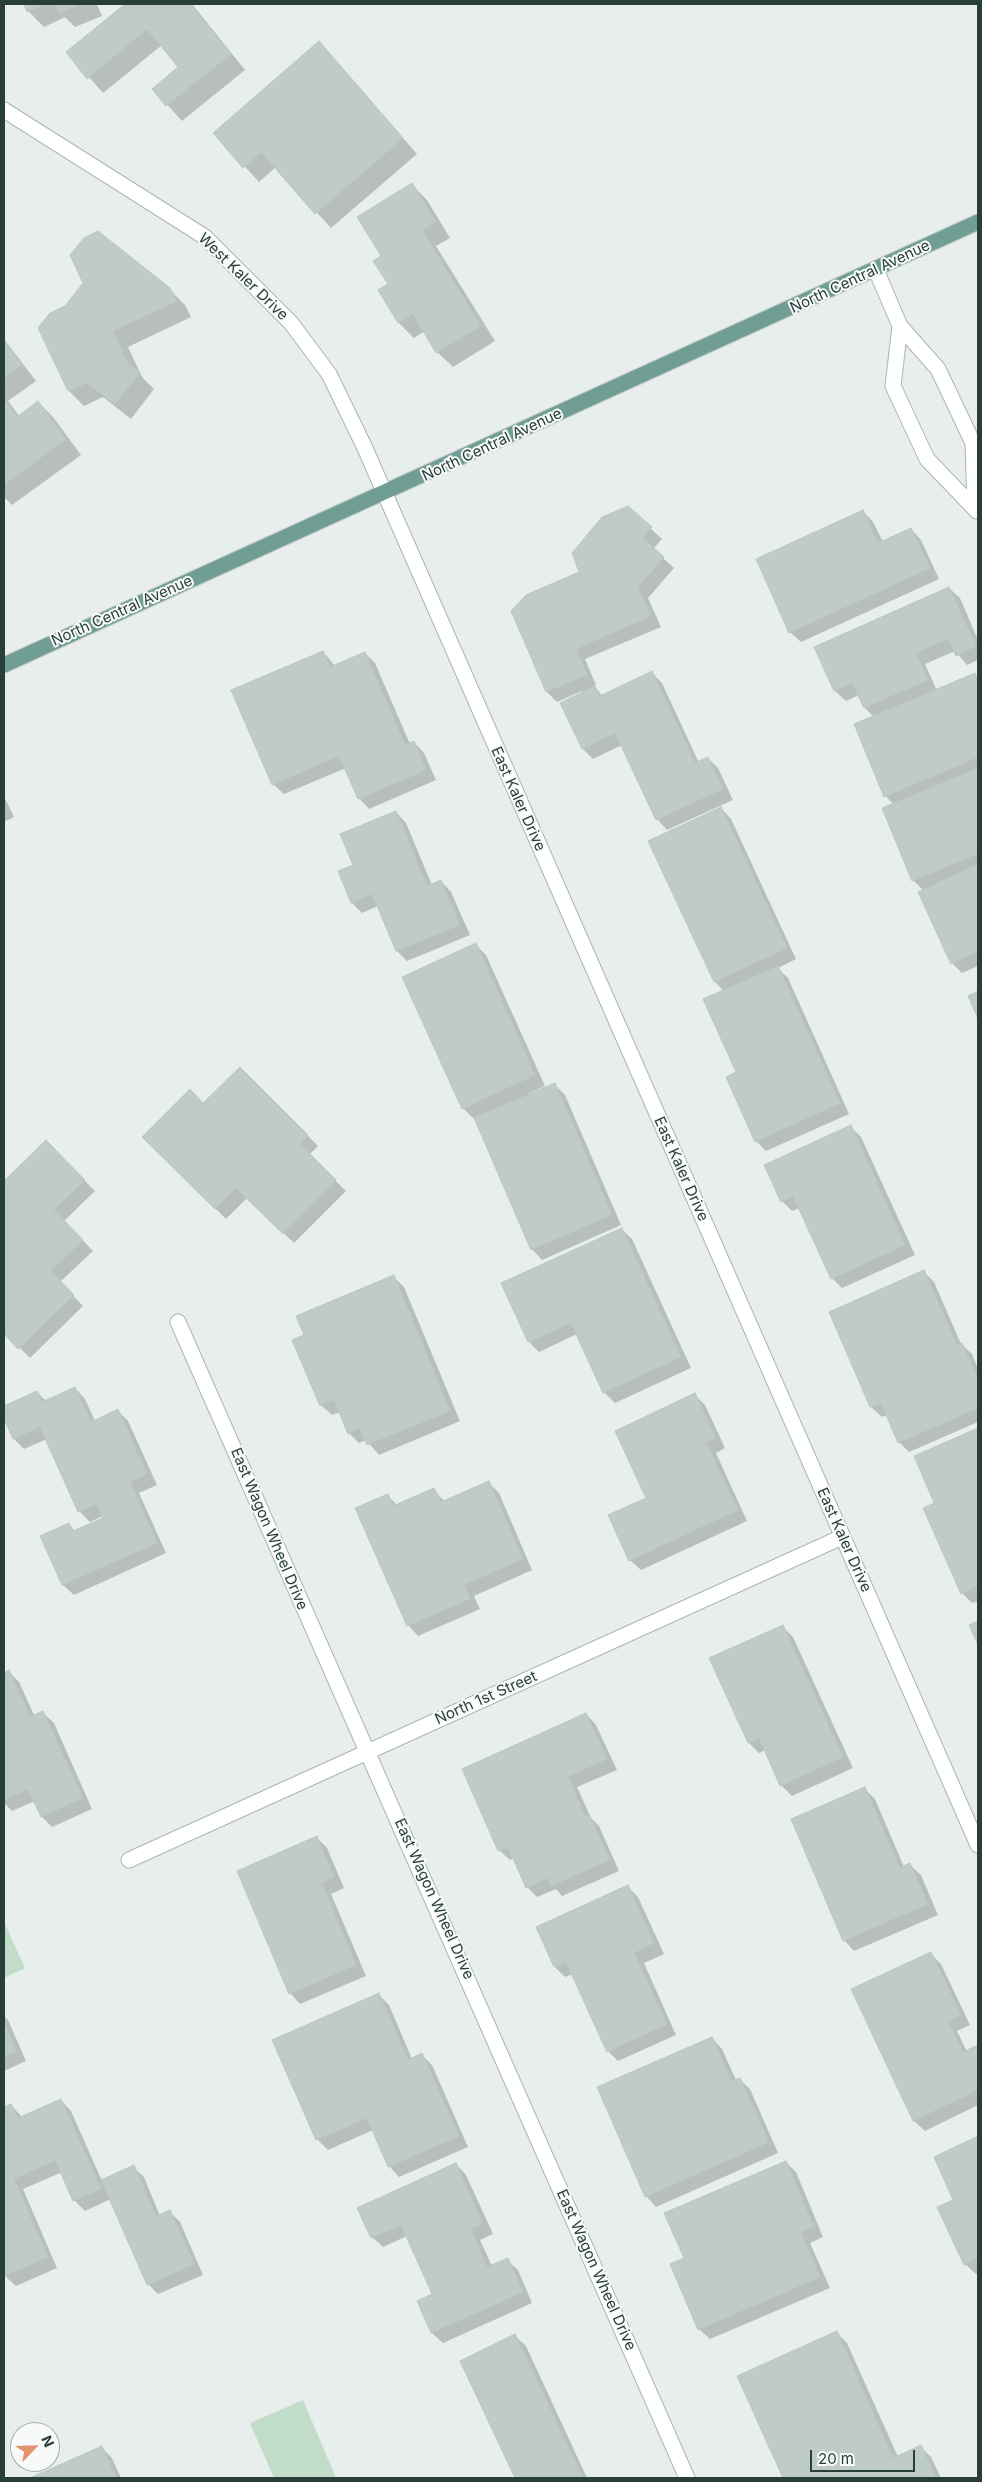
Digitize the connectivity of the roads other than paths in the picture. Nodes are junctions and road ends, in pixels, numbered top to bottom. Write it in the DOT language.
graph roads {
  1 [pos="4,110"];
  2 [pos="978,222"];
  3 [pos="876,270"];
  4 [pos="900,326"];
  5 [pos="385,494"];
  6 [pos="977,510"];
  7 [pos="4,665"];
  8 [pos="178,1322"];
  9 [pos="842,1537"];
  10 [pos="368,1752"];
  11 [pos="978,1845"];
  12 [pos="129,1860"];
  13 [pos="687,2478"];
  1 -- 5 [label="street, West Kaler Drive"];
  2 -- 3 [label="main road, North Central Avenue"];
  3 -- 4 [label="street"];
  3 -- 5 [label="main road, North Central Avenue"];
  4 -- 6 [label="street"];
  4 -- 6 [label="street"];
  5 -- 7 [label="main road, North Central Avenue"];
  5 -- 9 [label="street, East Kaler Drive"];
  8 -- 10 [label="street, East Wagon Wheel Drive"];
  9 -- 10 [label="street, North 1st Street"];
  9 -- 11 [label="street, East Kaler Drive"];
  10 -- 12 [label="street, North 1st Street"];
  10 -- 13 [label="street, East Wagon Wheel Drive"];
}
